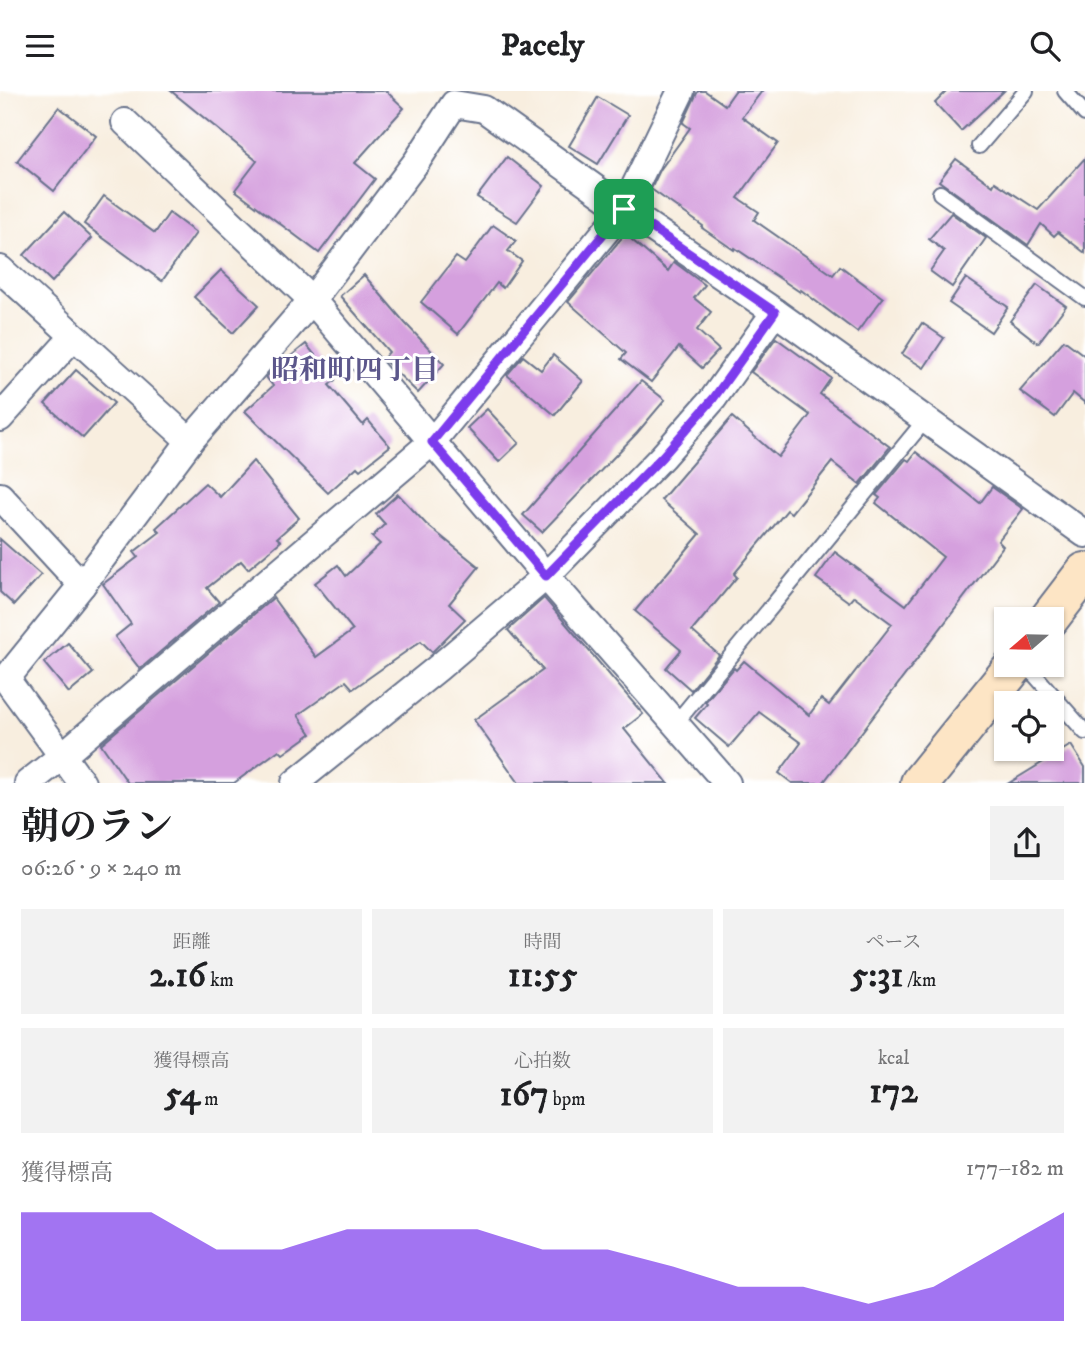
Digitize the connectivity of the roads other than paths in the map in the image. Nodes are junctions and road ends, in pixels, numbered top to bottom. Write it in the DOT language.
graph roads {
  1 [pos="681,91"];
  2 [pos="1026,91"];
  3 [pos="1065,91"];
  4 [pos="1085,114"];
  5 [pos="125,122"];
  6 [pos="979,146"];
  7 [pos="940,193"];
  8 [pos="624,209"];
  9 [pos="0,269"];
  10 [pos="1085,298"];
  11 [pos="312,300"];
  12 [pos="775,312"];
  13 [pos="72,337"];
  14 [pos="0,418"];
  15 [pos="926,419"];
  16 [pos="190,441"];
  17 [pos="432,442"];
  18 [pos="0,496"];
  19 [pos="1085,534"];
  20 [pos="1085,572"];
  21 [pos="546,576"];
  22 [pos="82,585"];
  23 [pos="1058,607"];
  24 [pos="1004,677"];
  25 [pos="1037,677"];
  26 [pos="3,678"];
  27 [pos="675,724"];
  28 [pos="1085,731"];
  29 [pos="61,757"];
  30 [pos="28,783"];
  31 [pos="82,783"];
  32 [pos="295,783"];
  33 [pos="727,783"];
  34 [pos="920,783"];
  1 -- 8 [label="street"];
  2 -- 6 [label="lane"];
  3 -- 4 [label="lane"];
  5 -- 11 [label="street"];
  7 -- 10 [label="lane"];
  8 -- 11 [label="street"];
  8 -- 12 [label="street"];
  8 -- 17 [label="street"];
  9 -- 13 [label="street"];
  11 -- 16 [label="street"];
  11 -- 17 [label="street"];
  12 -- 15 [label="street"];
  12 -- 21 [label="street"];
  13 -- 14 [label="street"];
  13 -- 16 [label="street"];
  15 -- 19 [label="street"];
  15 -- 27 [label="lane"];
  16 -- 22 [label="street"];
  17 -- 21 [label="street"];
  17 -- 29 [label="street"];
  18 -- 22 [label="street"];
  20 -- 23 [label="main road"];
  21 -- 27 [label="street"];
  21 -- 32 [label="street"];
  22 -- 26 [label="street"];
  24 -- 34 [label="main road"];
  25 -- 28 [label="lane"];
  26 -- 29 [label="street"];
  27 -- 33 [label="street"];
  29 -- 30 [label="street"];
  29 -- 31 [label="street"];
}
